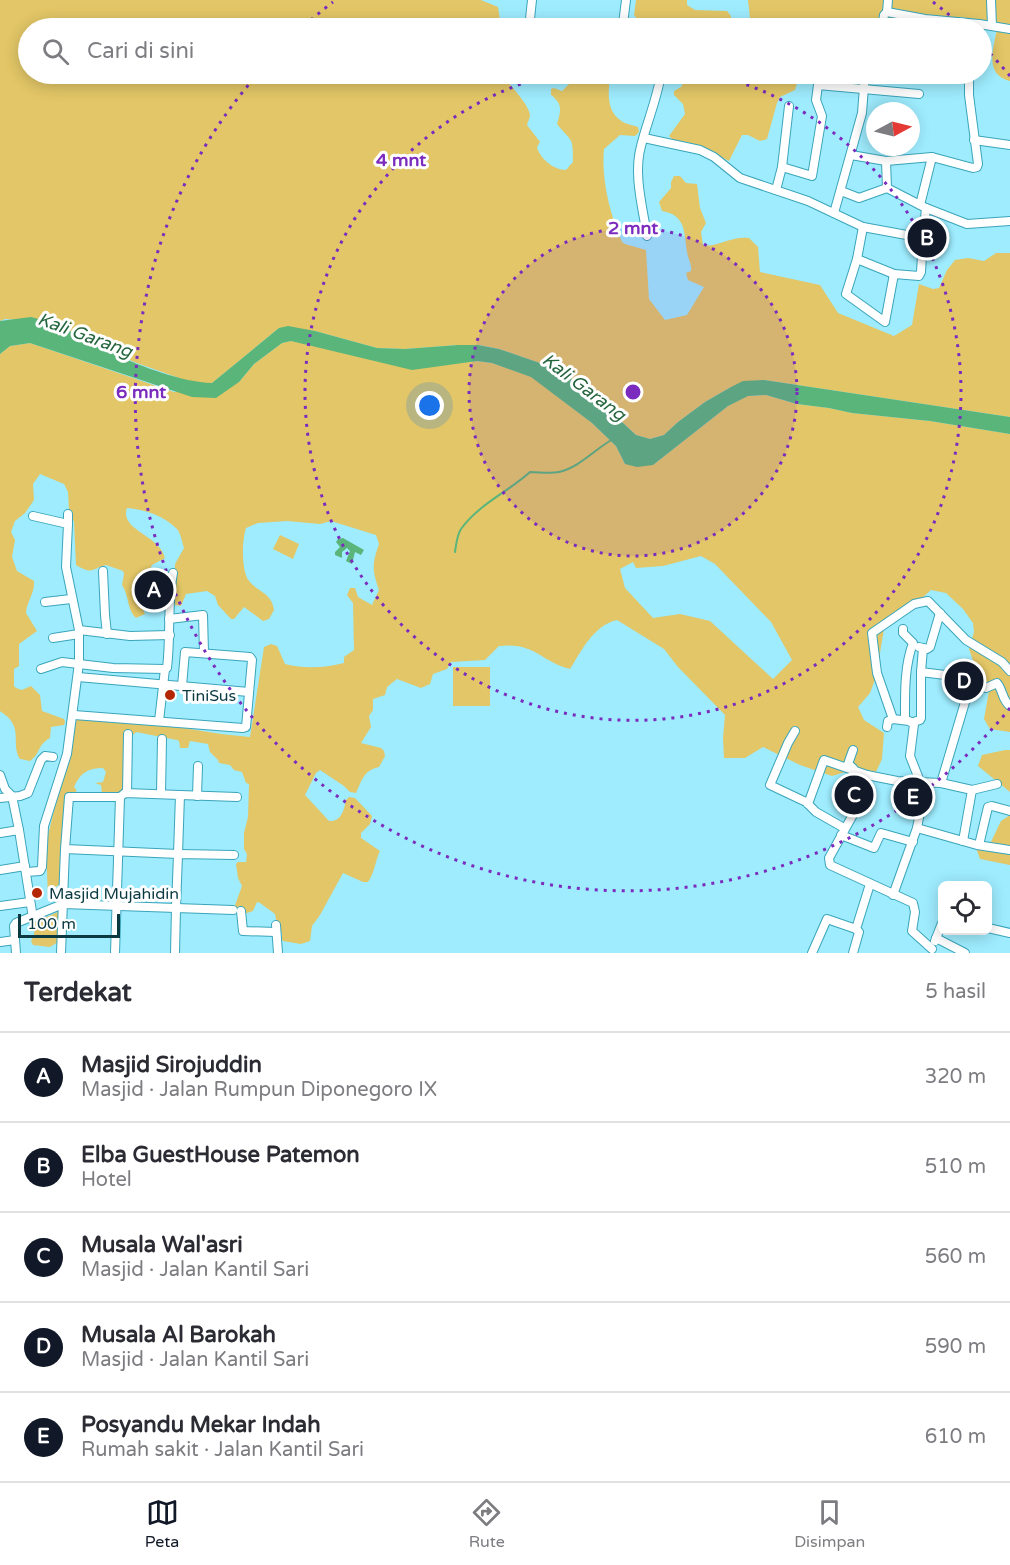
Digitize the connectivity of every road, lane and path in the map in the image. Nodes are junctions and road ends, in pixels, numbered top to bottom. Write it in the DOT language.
graph roads {
  1 [pos="532,0"];
  2 [pos="626,0"];
  3 [pos="888,0"];
  4 [pos="991,0"];
  5 [pos="887,12"];
  6 [pos="530,18"];
  7 [pos="624,18"];
  8 [pos="884,18"];
  9 [pos="920,18"];
  10 [pos="992,18"];
  11 [pos="992,26"];
  12 [pos="1010,29"];
  13 [pos="659,84"];
  14 [pos="864,84"];
  15 [pos="970,84"];
  16 [pos="818,85"];
  17 [pos="864,89"];
  18 [pos="919,94"];
  19 [pos="789,106"];
  20 [pos="644,138"];
  21 [pos="974,140"];
  22 [pos="1010,145"];
  23 [pos="851,155"];
  24 [pos="932,157"];
  25 [pos="886,161"];
  26 [pos="782,167"];
  27 [pos="887,188"];
  28 [pos="776,190"];
  29 [pos="841,191"];
  30 [pos="923,207"];
  31 [pos="834,213"];
  32 [pos="1010,221"];
  33 [pos="863,227"];
  34 [pos="647,236"];
  35 [pos="923,238"];
  36 [pos="857,259"];
  37 [pos="894,274"];
  38 [pos="68,514"];
  39 [pos="33,516"];
  40 [pos="68,524"];
  41 [pos="104,571"];
  42 [pos="173,573"];
  43 [pos="71,598"];
  44 [pos="45,602"];
  45 [pos="940,613"];
  46 [pos="169,619"];
  47 [pos="903,628"];
  48 [pos="79,632"];
  49 [pos="107,634"];
  50 [pos="170,636"];
  51 [pos="53,638"];
  52 [pos="869,646"];
  53 [pos="911,646"];
  54 [pos="923,648"];
  55 [pos="204,653"];
  56 [pos="79,663"];
  57 [pos="41,669"];
  58 [pos="165,669"];
  59 [pos="1010,671"];
  60 [pos="921,672"];
  61 [pos="78,677"];
  62 [pos="163,685"];
  63 [pos="969,685"];
  64 [pos="182,686"];
  65 [pos="883,689"];
  66 [pos="249,692"];
  67 [pos="1010,706"];
  68 [pos="74,715"];
  69 [pos="893,719"];
  70 [pos="159,721"];
  71 [pos="909,723"];
  72 [pos="887,727"];
  73 [pos="795,731"];
  74 [pos="128,734"];
  75 [pos="162,738"];
  76 [pos="853,750"];
  77 [pos="53,756"];
  78 [pos="198,766"];
  79 [pos="865,774"];
  80 [pos="0,775"];
  81 [pos="940,783"];
  82 [pos="921,784"];
  83 [pos="997,784"];
  84 [pos="972,790"];
  85 [pos="161,794"];
  86 [pos="123,795"];
  87 [pos="180,795"];
  88 [pos="12,796"];
  89 [pos="198,796"];
  90 [pos="237,797"];
  91 [pos="0,798"];
  92 [pos="808,804"];
  93 [pos="1010,811"];
  94 [pos="917,828"];
  95 [pos="19,830"];
  96 [pos="843,832"];
  97 [pos="0,833"];
  98 [pos="963,841"];
  99 [pos="913,842"];
  100 [pos="978,845"];
  101 [pos="65,849"];
  102 [pos="1010,850"];
  103 [pos="118,852"];
  104 [pos="178,854"];
  105 [pos="234,855"];
  106 [pos="26,869"];
  107 [pos="0,870"];
  108 [pos="870,884"];
  109 [pos="893,895"];
  110 [pos="30,902"];
  111 [pos="63,904"];
  112 [pos="116,905"];
  113 [pos="0,906"];
  114 [pos="176,908"];
  115 [pos="33,918"];
  116 [pos="856,929"];
  117 [pos="992,929"];
  118 [pos="938,933"];
  119 [pos="1010,933"];
  120 [pos="936,938"];
  121 [pos="15,940"];
  122 [pos="0,942"];
  123 [pos="931,951"];
  124 [pos="16,953"];
  125 [pos="61,953"];
  126 [pos="115,953"];
  127 [pos="175,953"];
  128 [pos="278,953"];
  129 [pos="812,953"];
  130 [pos="853,953"];
  131 [pos="965,953"];
  1 -- 6 [label="street"];
  2 -- 7 [label="street"];
  3 -- 5 [label="street"];
  4 -- 10 [label="street"];
  5 -- 8 [label="street"];
  5 -- 9 [label="street"];
  11 -- 12 [label="street"];
  13 -- 20 [label="street"];
  14 -- 17 [label="street"];
  15 -- 21 [label="street"];
  16 -- 17 [label="street"];
  16 -- 26 [label="street"];
  17 -- 18 [label="street"];
  17 -- 23 [label="street"];
  19 -- 26 [label="street"];
  20 -- 28 [label="street"];
  20 -- 34 [label="street"];
  21 -- 22 [label="street"];
  21 -- 24 [label="street"];
  23 -- 25 [label="street"];
  23 -- 29 [label="street"];
  24 -- 25 [label="street"];
  24 -- 30 [label="street"];
  25 -- 27 [label="street"];
  26 -- 28 [label="street"];
  27 -- 29 [label="street"];
  27 -- 30 [label="street"];
  28 -- 31 [label="street"];
  29 -- 31 [label="street"];
  30 -- 32 [label="street"];
  30 -- 35 [label="street"];
  31 -- 33 [label="street"];
  33 -- 35 [label="street"];
  33 -- 36 [label="street"];
  35 -- 37 [label="street"];
  36 -- 37 [label="street"];
  36 -- 37 [label="street"];
  38 -- 40 [label="street"];
  39 -- 40 [label="street"];
  40 -- 43 [label="street"];
  41 -- 49 [label="street"];
  42 -- 46 [label="street"];
  43 -- 44 [label="street"];
  43 -- 48 [label="street"];
  45 -- 54 [label="street"];
  45 -- 59 [label="street"];
  45 -- 65 [label="street"];
  46 -- 50 [label="street"];
  46 -- 55 [label="street"];
  47 -- 53 [label="street"];
  48 -- 49 [label="street"];
  48 -- 51 [label="street"];
  48 -- 56 [label="street"];
  49 -- 50 [label="street"];
  50 -- 58 [label="street"];
  52 -- 65 [label="street"];
  53 -- 54 [label="street"];
  53 -- 71 [label="street"];
  54 -- 60 [label="street"];
  55 -- 64 [label="street"];
  55 -- 66 [label="street"];
  56 -- 57 [label="street"];
  56 -- 58 [label="street"];
  56 -- 61 [label="street"];
  58 -- 62 [label="street"];
  60 -- 63 [label="street"];
  60 -- 71 [label="street"];
  61 -- 62 [label="street"];
  61 -- 68 [label="street"];
  62 -- 64 [label="street"];
  62 -- 70 [label="street"];
  63 -- 67 [label="street"];
  63 -- 81 [label="street"];
  64 -- 66 [label="street"];
  65 -- 69 [label="street"];
  66 -- 70 [label="street"];
  68 -- 70 [label="street"];
  68 -- 106 [label="street"];
  69 -- 71 [label="street"];
  69 -- 72 [label="street"];
  71 -- 82 [label="street"];
  73 -- 92 [label="street"];
  74 -- 86 [label="street"];
  75 -- 85 [label="street"];
  76 -- 79 [label="street"];
  77 -- 88 [label="street"];
  78 -- 89 [label="street"];
  79 -- 82 [label="street"];
  79 -- 92 [label="street"];
  79 -- 96 [label="street"];
  80 -- 88 [label="street"];
  81 -- 82 [label="street"];
  81 -- 84 [label="street"];
  82 -- 94 [label="street"];
  83 -- 84 [label="street"];
  84 -- 98 [label="street"];
  85 -- 86 [label="street"];
  85 -- 87 [label="street"];
  86 -- 101 [label="street"];
  86 -- 103 [label="street"];
  87 -- 89 [label="street"];
  87 -- 104 [label="street"];
  88 -- 91 [label="street"];
  88 -- 95 [label="street"];
  89 -- 90 [label="street"];
  92 -- 96 [label="street"];
  93 -- 100 [label="street"];
  94 -- 98 [label="street"];
  94 -- 99 [label="street"];
  95 -- 97 [label="street"];
  95 -- 106 [label="street"];
  96 -- 99 [label="street"];
  96 -- 108 [label="street"];
  98 -- 100 [label="street"];
  99 -- 109 [label="street"];
  100 -- 102 [label="street"];
  101 -- 103 [label="street"];
  101 -- 111 [label="street"];
  103 -- 104 [label="street"];
  103 -- 112 [label="street"];
  104 -- 105 [label="street"];
  104 -- 114 [label="street"];
  106 -- 107 [label="street"];
  106 -- 110 [label="street"];
  108 -- 109 [label="street"];
  108 -- 116 [label="street"];
  109 -- 123 [label="street"];
  110 -- 113 [label="street"];
  110 -- 115 [label="street"];
  111 -- 112 [label="street"];
  111 -- 115 [label="street"];
  111 -- 125 [label="street"];
  112 -- 114 [label="street"];
  112 -- 126 [label="street"];
  114 -- 127 [label="street"];
  114 -- 128 [label="street"];
  115 -- 121 [label="street"];
  116 -- 129 [label="street"];
  116 -- 130 [label="street"];
  117 -- 119 [label="street"];
  118 -- 120 [label="street"];
  120 -- 123 [label="street"];
  120 -- 131 [label="street"];
  121 -- 122 [label="street"];
  121 -- 124 [label="street"];
}
